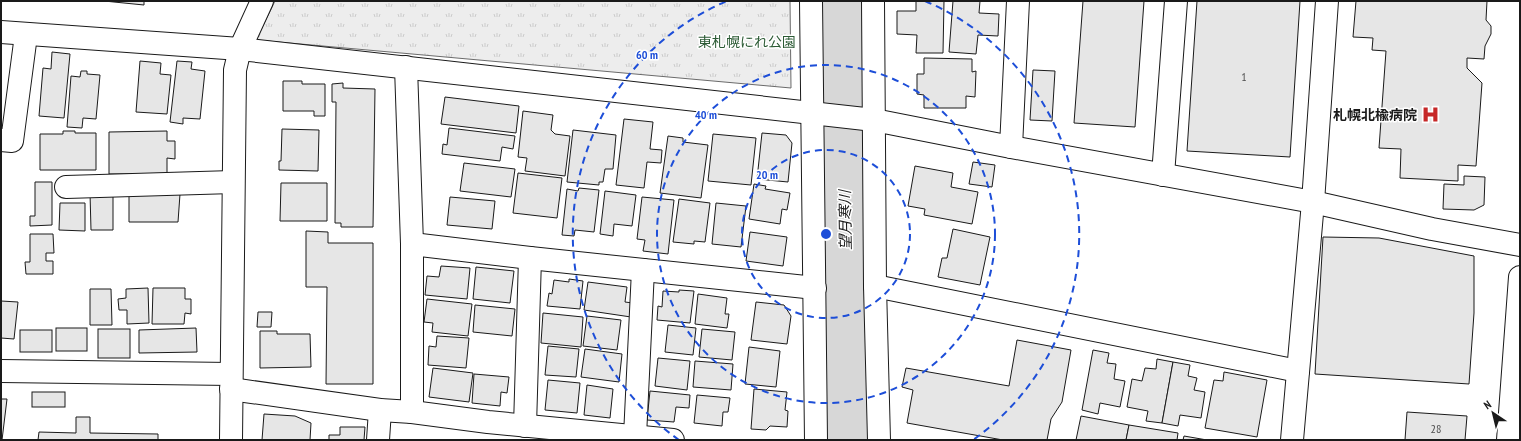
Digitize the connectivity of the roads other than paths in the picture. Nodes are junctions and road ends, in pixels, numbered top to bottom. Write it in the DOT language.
graph roads {
  1 [pos="262,1"];
  2 [pos="811,1"];
  3 [pos="873,1"];
  4 [pos="1018,1"];
  5 [pos="1176,1"];
  6 [pos="1327,1"];
  7 [pos="1,32"];
  8 [pos="26,35"];
  9 [pos="240,49"];
  10 [pos="406,67"];
  11 [pos="819,114"];
  12 [pos="868,119"];
  13 [pos="1,140"];
  14 [pos="1011,147"];
  15 [pos="1163,175"];
  16 [pos="233,182"];
  17 [pos="66,187"];
  18 [pos="1314,202"];
  19 [pos="412,244"];
  20 [pos="1520,245"];
  21 [pos="530,258"];
  22 [pos="643,270"];
  23 [pos="1520,277"];
  24 [pos="875,286"];
  25 [pos="815,288"];
  26 [pos="1,371"];
  27 [pos="1298,371"];
  28 [pos="231,381"];
  29 [pos="380,410"];
  30 [pos="412,412"];
  31 [pos="526,426"];
  32 [pos="488,431"];
  33 [pos="599,436"];
  34 [pos="635,436"];
  35 [pos="231,440"];
  36 [pos="378,440"];
  37 [pos="673,440"];
  38 [pos="816,440"];
  39 [pos="879,440"];
  40 [pos="1292,440"];
  41 [pos="1508,440"];
  1 -- 9 [label="street"];
  2 -- 11 [label="street"];
  3 -- 12 [label="street"];
  4 -- 14 [label="street"];
  5 -- 15 [label="street"];
  6 -- 18 [label="street"];
  7 -- 8 [label="street"];
  8 -- 9 [label="street"];
  8 -- 13 [label="street"];
  9 -- 10 [label="street"];
  9 -- 16 [label="street"];
  10 -- 11 [label="street"];
  10 -- 19 [label="street"];
  11 -- 12 [label="street"];
  11 -- 25 [label="street"];
  12 -- 14 [label="street"];
  12 -- 24 [label="street"];
  14 -- 15 [label="street"];
  15 -- 18 [label="street"];
  16 -- 17 [label="street"];
  16 -- 28 [label="street"];
  18 -- 20 [label="street"];
  18 -- 27 [label="street"];
  19 -- 21 [label="street"];
  19 -- 30 [label="street"];
  21 -- 22 [label="street"];
  21 -- 31 [label="street"];
  22 -- 25 [label="street"];
  22 -- 34 [label="street"];
  23 -- 41 [label="street"];
  24 -- 27 [label="street"];
  24 -- 39 [label="street"];
  25 -- 38 [label="street"];
  26 -- 28 [label="street"];
  27 -- 40 [label="street"];
  28 -- 29 [label="street"];
  28 -- 35 [label="street"];
  29 -- 30 [label="street"];
  29 -- 36 [label="street"];
  30 -- 32 [label="street"];
  31 -- 32 [label="street"];
  31 -- 33 [label="street"];
  33 -- 34 [label="street"];
  34 -- 37 [label="street"];
}
